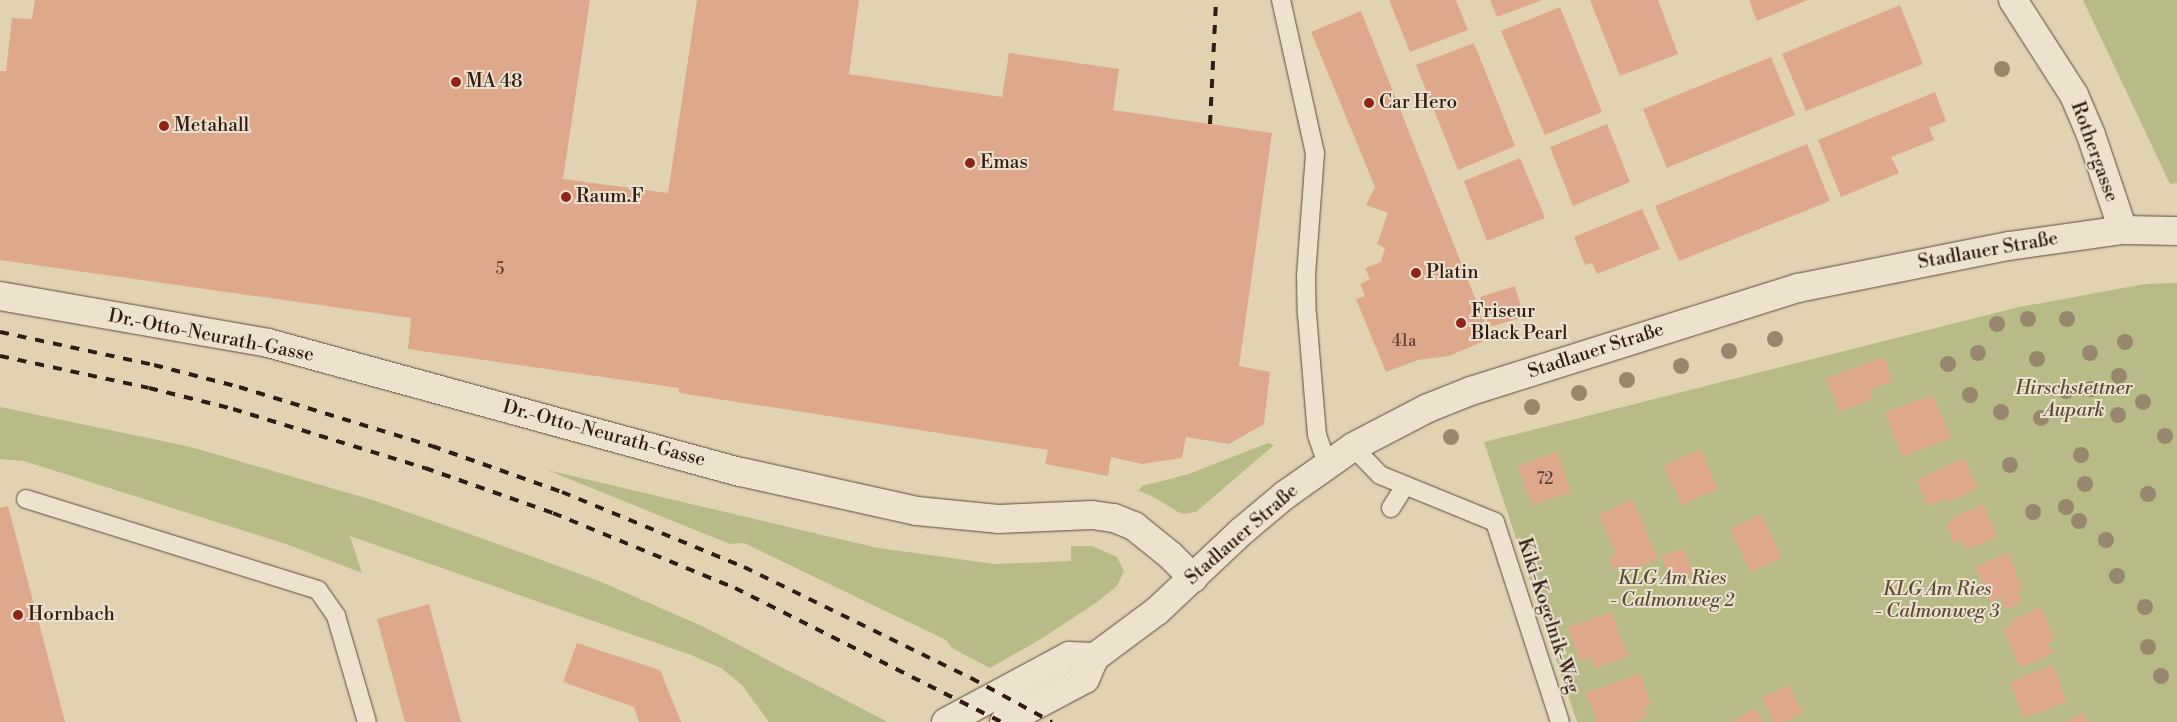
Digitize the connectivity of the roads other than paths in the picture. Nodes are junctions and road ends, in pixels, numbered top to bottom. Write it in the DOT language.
graph roads {
  1 [pos="1281,0"];
  2 [pos="2014,0"];
  3 [pos="2123,230"];
  4 [pos="2177,231"];
  5 [pos="0,296"];
  6 [pos="1353,447"];
  7 [pos="1327,464"];
  8 [pos="1405,486"];
  9 [pos="26,498"];
  10 [pos="1391,508"];
  11 [pos="1193,578"];
  12 [pos="1095,657"];
  13 [pos="367,722"];
  14 [pos="946,722"];
  15 [pos="1004,722"];
  16 [pos="1560,722"];
  1 -- 7 [label="lane"];
  2 -- 3 [label="street, Rothergasse"];
  3 -- 4 [label="street, Stadlauer Straße"];
  3 -- 6 [label="street, Stadlauer Straße"];
  5 -- 11 [label="street, Dr.-Otto-Neurath-Gasse"];
  6 -- 7 [label="street, Stadlauer Straße"];
  6 -- 8 [label="lane"];
  7 -- 11 [label="street, Stadlauer Straße"];
  8 -- 10 [label="lane"];
  8 -- 16 [label="lane, Kiki-Kogelnik-Weg"];
  9 -- 13 [label="lane"];
  11 -- 12 [label="street, Stadlauer Straße"];
  12 -- 14 [label="street"];
  12 -- 15 [label="street, Stadlauer Straße"];
}
